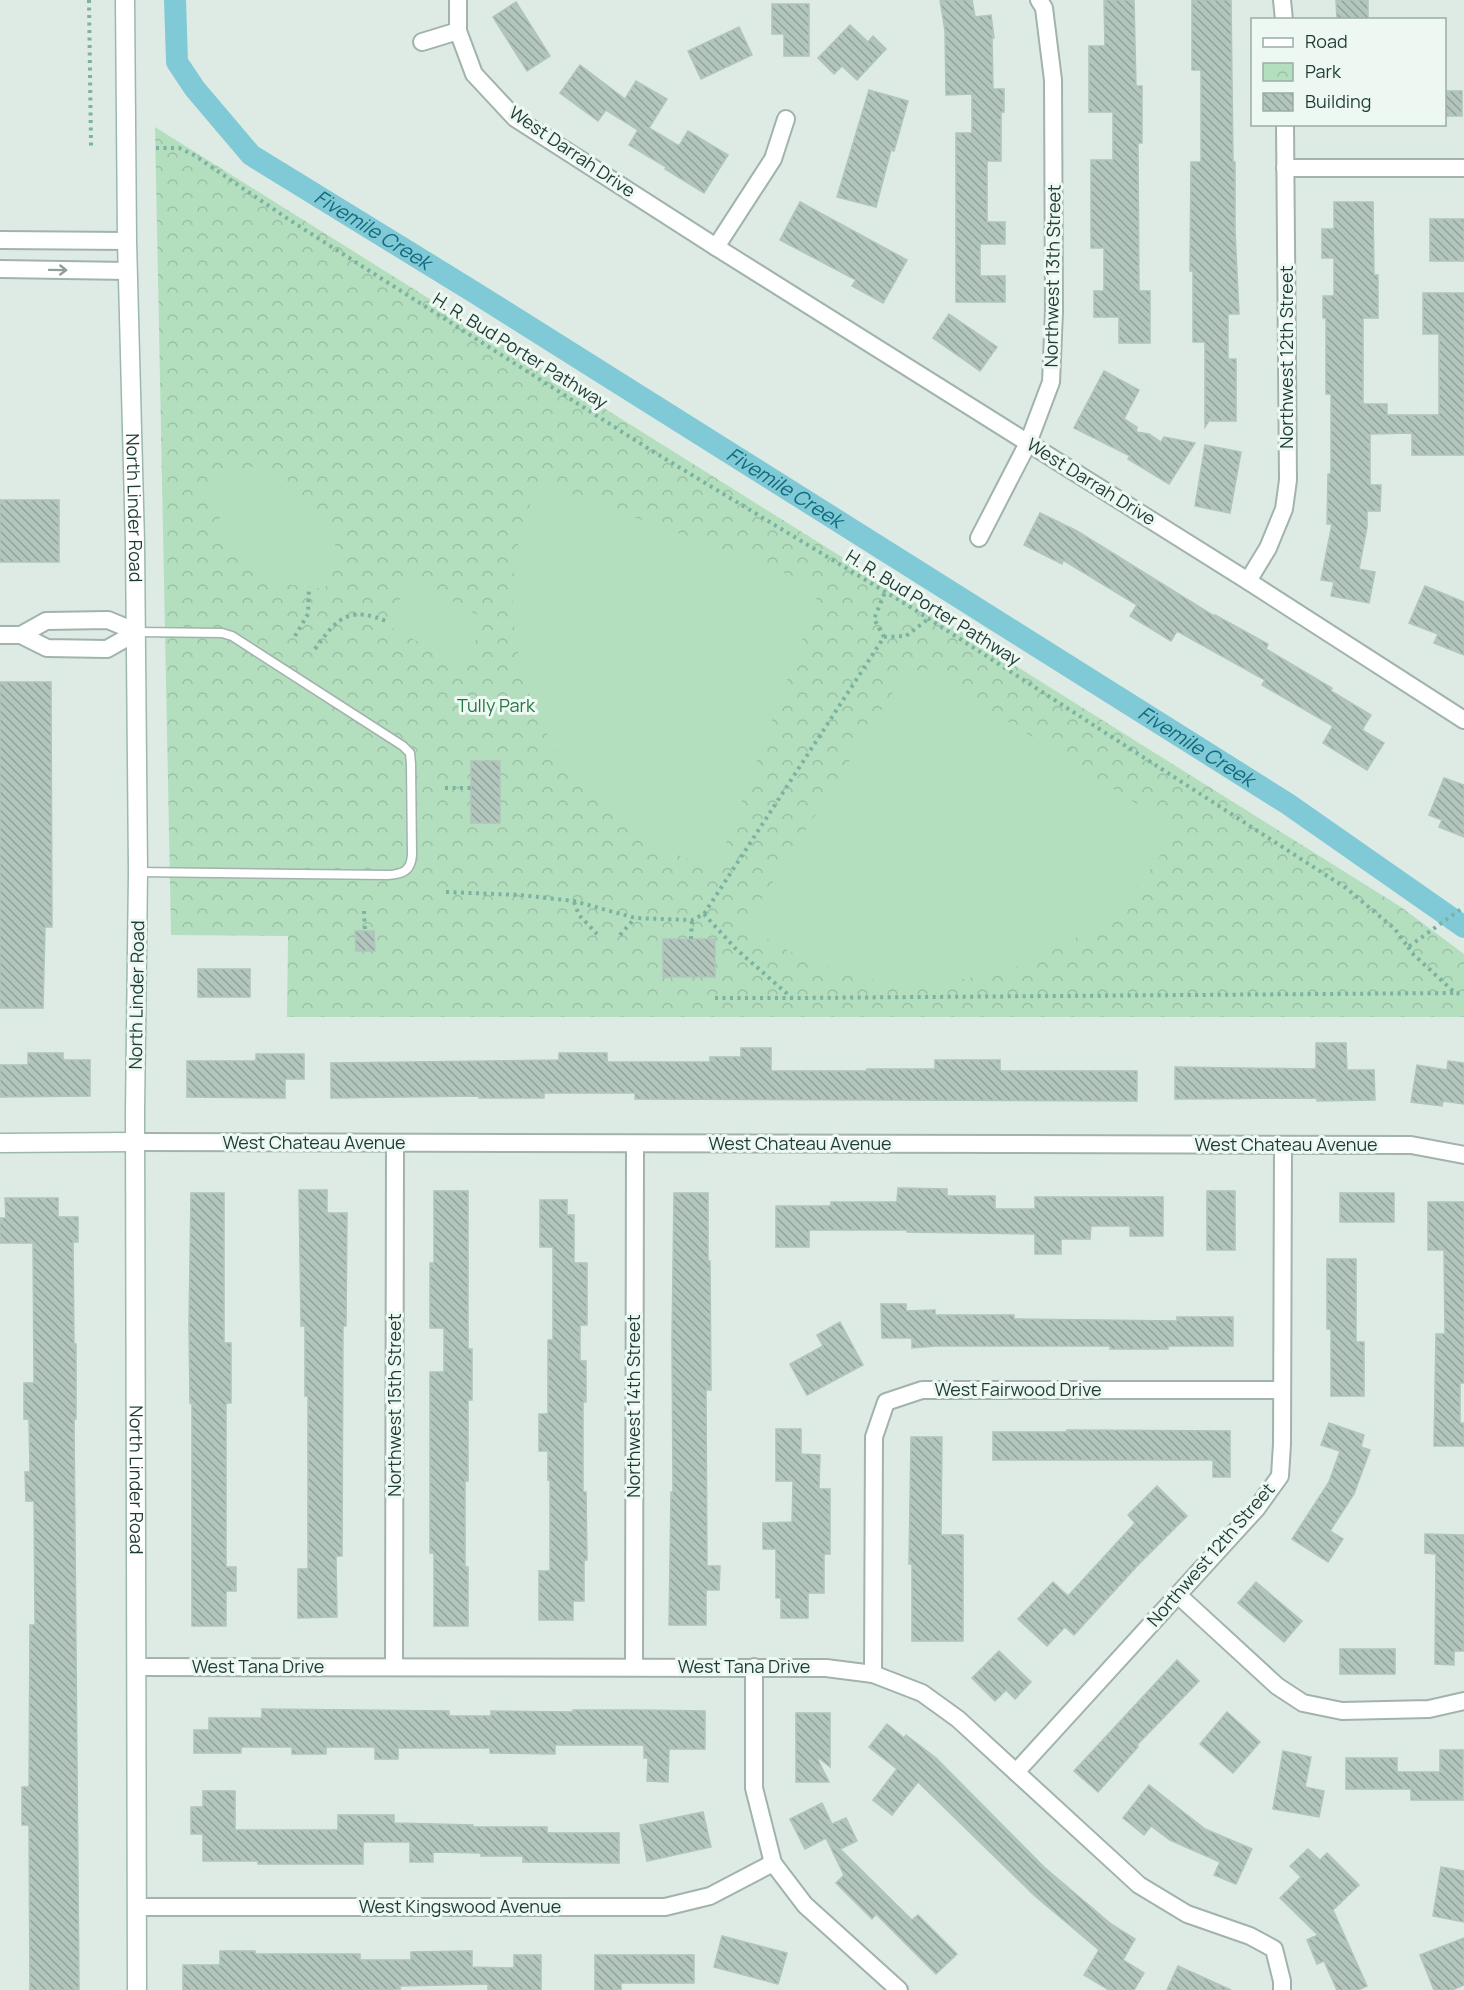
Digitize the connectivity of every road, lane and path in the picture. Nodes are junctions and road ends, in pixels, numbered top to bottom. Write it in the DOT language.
graph roads {
  1 [pos="89,0"];
  2 [pos="125,0"];
  3 [pos="458,0"];
  4 [pos="1040,0"];
  5 [pos="1282,0"];
  6 [pos="1284,18"];
  7 [pos="458,31"];
  8 [pos="422,42"];
  9 [pos="786,119"];
  10 [pos="1285,126"];
  11 [pos="94,146"];
  12 [pos="156,148"];
  13 [pos="1285,168"];
  14 [pos="1464,168"];
  15 [pos="0,240"];
  16 [pos="127,241"];
  17 [pos="716,247"];
  18 [pos="0,268"];
  19 [pos="128,271"];
  20 [pos="1028,443"];
  21 [pos="979,538"];
  22 [pos="1248,581"];
  23 [pos="309,587"];
  24 [pos="885,592"];
  25 [pos="928,619"];
  26 [pos="388,621"];
  27 [pos="137,632"];
  28 [pos="0,635"];
  29 [pos="21,635"];
  30 [pos="295,636"];
  31 [pos="884,637"];
  32 [pos="315,649"];
  33 [pos="1464,720"];
  34 [pos="445,788"];
  35 [pos="471,788"];
  36 [pos="138,872"];
  37 [pos="446,892"];
  38 [pos="574,901"];
  39 [pos="1464,907"];
  40 [pos="364,910"];
  41 [pos="704,914"];
  42 [pos="635,918"];
  43 [pos="692,920"];
  44 [pos="365,931"];
  45 [pos="597,934"];
  46 [pos="620,935"];
  47 [pos="691,939"];
  48 [pos="1408,946"];
  49 [pos="1455,993"];
  50 [pos="1464,994"];
  51 [pos="715,998"];
  52 [pos="792,998"];
  53 [pos="135,1142"];
  54 [pos="0,1143"];
  55 [pos="395,1144"];
  56 [pos="635,1144"];
  57 [pos="1283,1145"];
  58 [pos="1464,1155"];
  59 [pos="1282,1390"];
  60 [pos="1178,1595"];
  61 [pos="136,1667"];
  62 [pos="394,1667"];
  63 [pos="634,1667"];
  64 [pos="754,1667"];
  65 [pos="873,1674"];
  66 [pos="1464,1701"];
  67 [pos="1016,1772"];
  68 [pos="773,1863"];
  69 [pos="137,1907"];
  70 [pos="136,1990"];
  71 [pos="899,1990"];
  72 [pos="1282,1990"];
  1 -- 11 [label="path"];
  2 -- 16 [label="main road, North Linder Road"];
  3 -- 7 [label="street, West Darrah Drive"];
  4 -- 20 [label="street, Northwest 13th Street"];
  5 -- 6 [label="street"];
  7 -- 8 [label="street"];
  7 -- 17 [label="street, West Darrah Drive"];
  9 -- 17 [label="street"];
  10 -- 13 [label="street, Northwest 12th Street"];
  12 -- 24 [label="path, H. R. Bud Porter Pathway"];
  13 -- 14 [label="street"];
  13 -- 22 [label="street, Northwest 12th Street"];
  15 -- 16 [label="street"];
  16 -- 19 [label="main road, North Linder Road"];
  17 -- 20 [label="street, West Darrah Drive"];
  18 -- 19 [label="street, one-way"];
  19 -- 27 [label="main road, North Linder Road"];
  20 -- 21 [label="street, Northwest 13th Street"];
  20 -- 22 [label="street, West Darrah Drive"];
  22 -- 33 [label="street, West Darrah Drive"];
  23 -- 30 [label="path"];
  24 -- 25 [label="path, H. R. Bud Porter Pathway"];
  24 -- 31 [label="path"];
  25 -- 31 [label="path"];
  25 -- 48 [label="path, H. R. Bud Porter Pathway"];
  26 -- 32 [label="path"];
  27 -- 29 [label="street"];
  27 -- 29 [label="street"];
  27 -- 36 [label="main road, North Linder Road"];
  27 -- 36 [label="lane"];
  28 -- 29 [label="street"];
  31 -- 41 [label="path"];
  34 -- 35 [label="path"];
  36 -- 53 [label="main road, North Linder Road"];
  37 -- 38 [label="path"];
  38 -- 42 [label="path"];
  38 -- 45 [label="path"];
  39 -- 48 [label="path"];
  40 -- 44 [label="path"];
  41 -- 43 [label="path"];
  41 -- 52 [label="path"];
  42 -- 43 [label="path"];
  42 -- 46 [label="path"];
  43 -- 47 [label="path"];
  48 -- 49 [label="path, H. R. Bud Porter Pathway"];
  49 -- 50 [label="path"];
  49 -- 52 [label="path"];
  51 -- 52 [label="path"];
  53 -- 54 [label="main road"];
  53 -- 55 [label="street, West Chateau Avenue"];
  53 -- 61 [label="main road, North Linder Road"];
  55 -- 56 [label="street, West Chateau Avenue"];
  55 -- 62 [label="street, Northwest 15th Street"];
  56 -- 57 [label="street, West Chateau Avenue"];
  56 -- 63 [label="street, Northwest 14th Street"];
  57 -- 58 [label="street, West Chateau Avenue"];
  57 -- 59 [label="street, Northwest 12th Street"];
  59 -- 60 [label="street, Northwest 12th Street"];
  59 -- 65 [label="street, West Fairwood Drive"];
  60 -- 66 [label="street"];
  60 -- 67 [label="street, Northwest 12th Street"];
  61 -- 62 [label="street, West Tana Drive"];
  61 -- 69 [label="main road, North Linder Road"];
  62 -- 63 [label="street, West Tana Drive"];
  63 -- 64 [label="street, West Tana Drive"];
  64 -- 65 [label="street, West Tana Drive"];
  64 -- 68 [label="street"];
  65 -- 67 [label="street, West Tana Drive"];
  67 -- 72 [label="street, West Tana Drive"];
  68 -- 69 [label="street, West Kingswood Avenue"];
  68 -- 71 [label="street"];
  69 -- 70 [label="main road, North Linder Road"];
}
